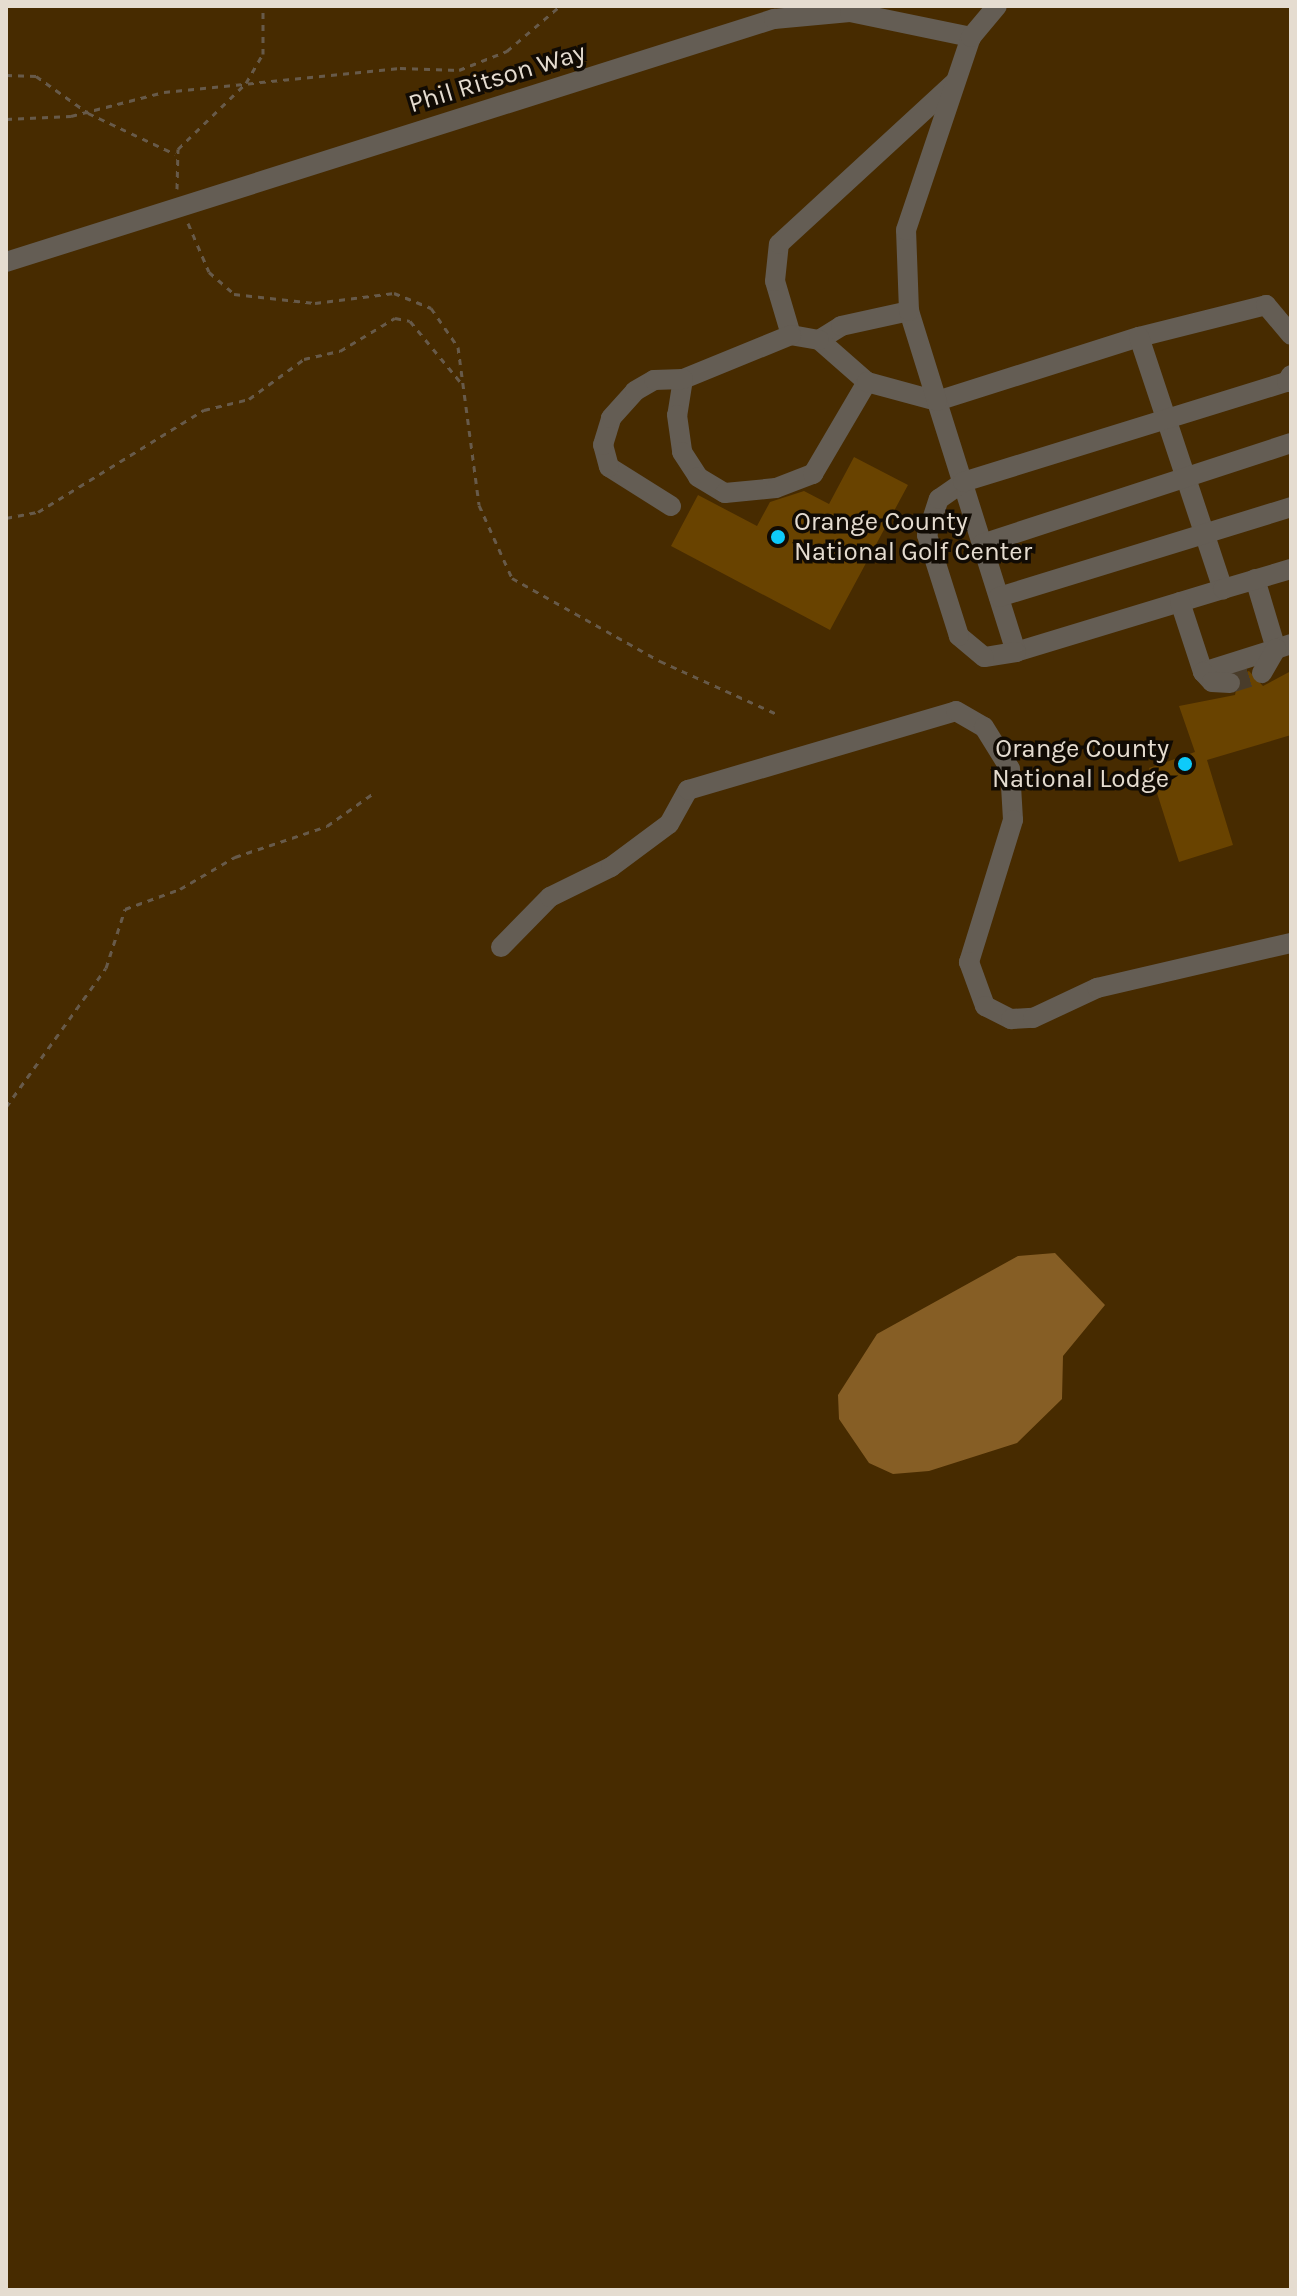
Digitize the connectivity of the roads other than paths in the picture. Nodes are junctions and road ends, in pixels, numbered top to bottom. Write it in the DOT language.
graph roads {
  1 [pos="997,6"];
  2 [pos="971,37"];
  3 [pos="958,78"];
  4 [pos="6,262"];
  5 [pos="909,311"];
  6 [pos="791,335"];
  7 [pos="1291,335"];
  8 [pos="1139,337"];
  9 [pos="819,340"];
  10 [pos="1291,375"];
  11 [pos="683,379"];
  12 [pos="867,382"];
  13 [pos="937,401"];
  14 [pos="1166,420"];
  15 [pos="1291,443"];
  16 [pos="1185,477"];
  17 [pos="963,482"];
  18 [pos="671,506"];
  19 [pos="1291,507"];
  20 [pos="1204,534"];
  21 [pos="982,544"];
  22 [pos="1291,569"];
  23 [pos="1255,579"];
  24 [pos="1223,589"];
  25 [pos="999,597"];
  26 [pos="1180,602"];
  27 [pos="1283,646"];
  28 [pos="1016,652"];
  29 [pos="1203,672"];
  30 [pos="1262,673"];
  31 [pos="1230,683"];
  32 [pos="1291,926"];
  33 [pos="1291,943"];
  34 [pos="501,947"];
  35 [pos="1250,952"];
  1 -- 2 [label="street"];
  2 -- 3 [label="street"];
  2 -- 4 [label="street, Phil Ritson Way"];
  3 -- 5 [label="street"];
  3 -- 6 [label="street"];
  5 -- 9 [label="street"];
  5 -- 13 [label="street"];
  6 -- 9 [label="street"];
  6 -- 11 [label="street"];
  7 -- 8 [label="street"];
  8 -- 13 [label="street"];
  8 -- 14 [label="street"];
  9 -- 12 [label="street"];
  10 -- 14 [label="street"];
  11 -- 12 [label="street"];
  11 -- 18 [label="street"];
  12 -- 13 [label="street"];
  13 -- 17 [label="street"];
  14 -- 16 [label="street"];
  14 -- 17 [label="street"];
  15 -- 16 [label="street"];
  16 -- 20 [label="street"];
  16 -- 21 [label="street"];
  17 -- 21 [label="street"];
  17 -- 28 [label="street"];
  19 -- 20 [label="street"];
  20 -- 24 [label="street"];
  20 -- 25 [label="street"];
  21 -- 25 [label="street"];
  22 -- 23 [label="street"];
  23 -- 24 [label="street"];
  23 -- 27 [label="street"];
  24 -- 26 [label="street"];
  25 -- 28 [label="street"];
  26 -- 28 [label="street"];
  26 -- 29 [label="street"];
  27 -- 29 [label="street"];
  27 -- 30 [label="street"];
  29 -- 31 [label="street"];
  32 -- 35 [label="street"];
  33 -- 35 [label="street"];
  34 -- 35 [label="street"];
}
